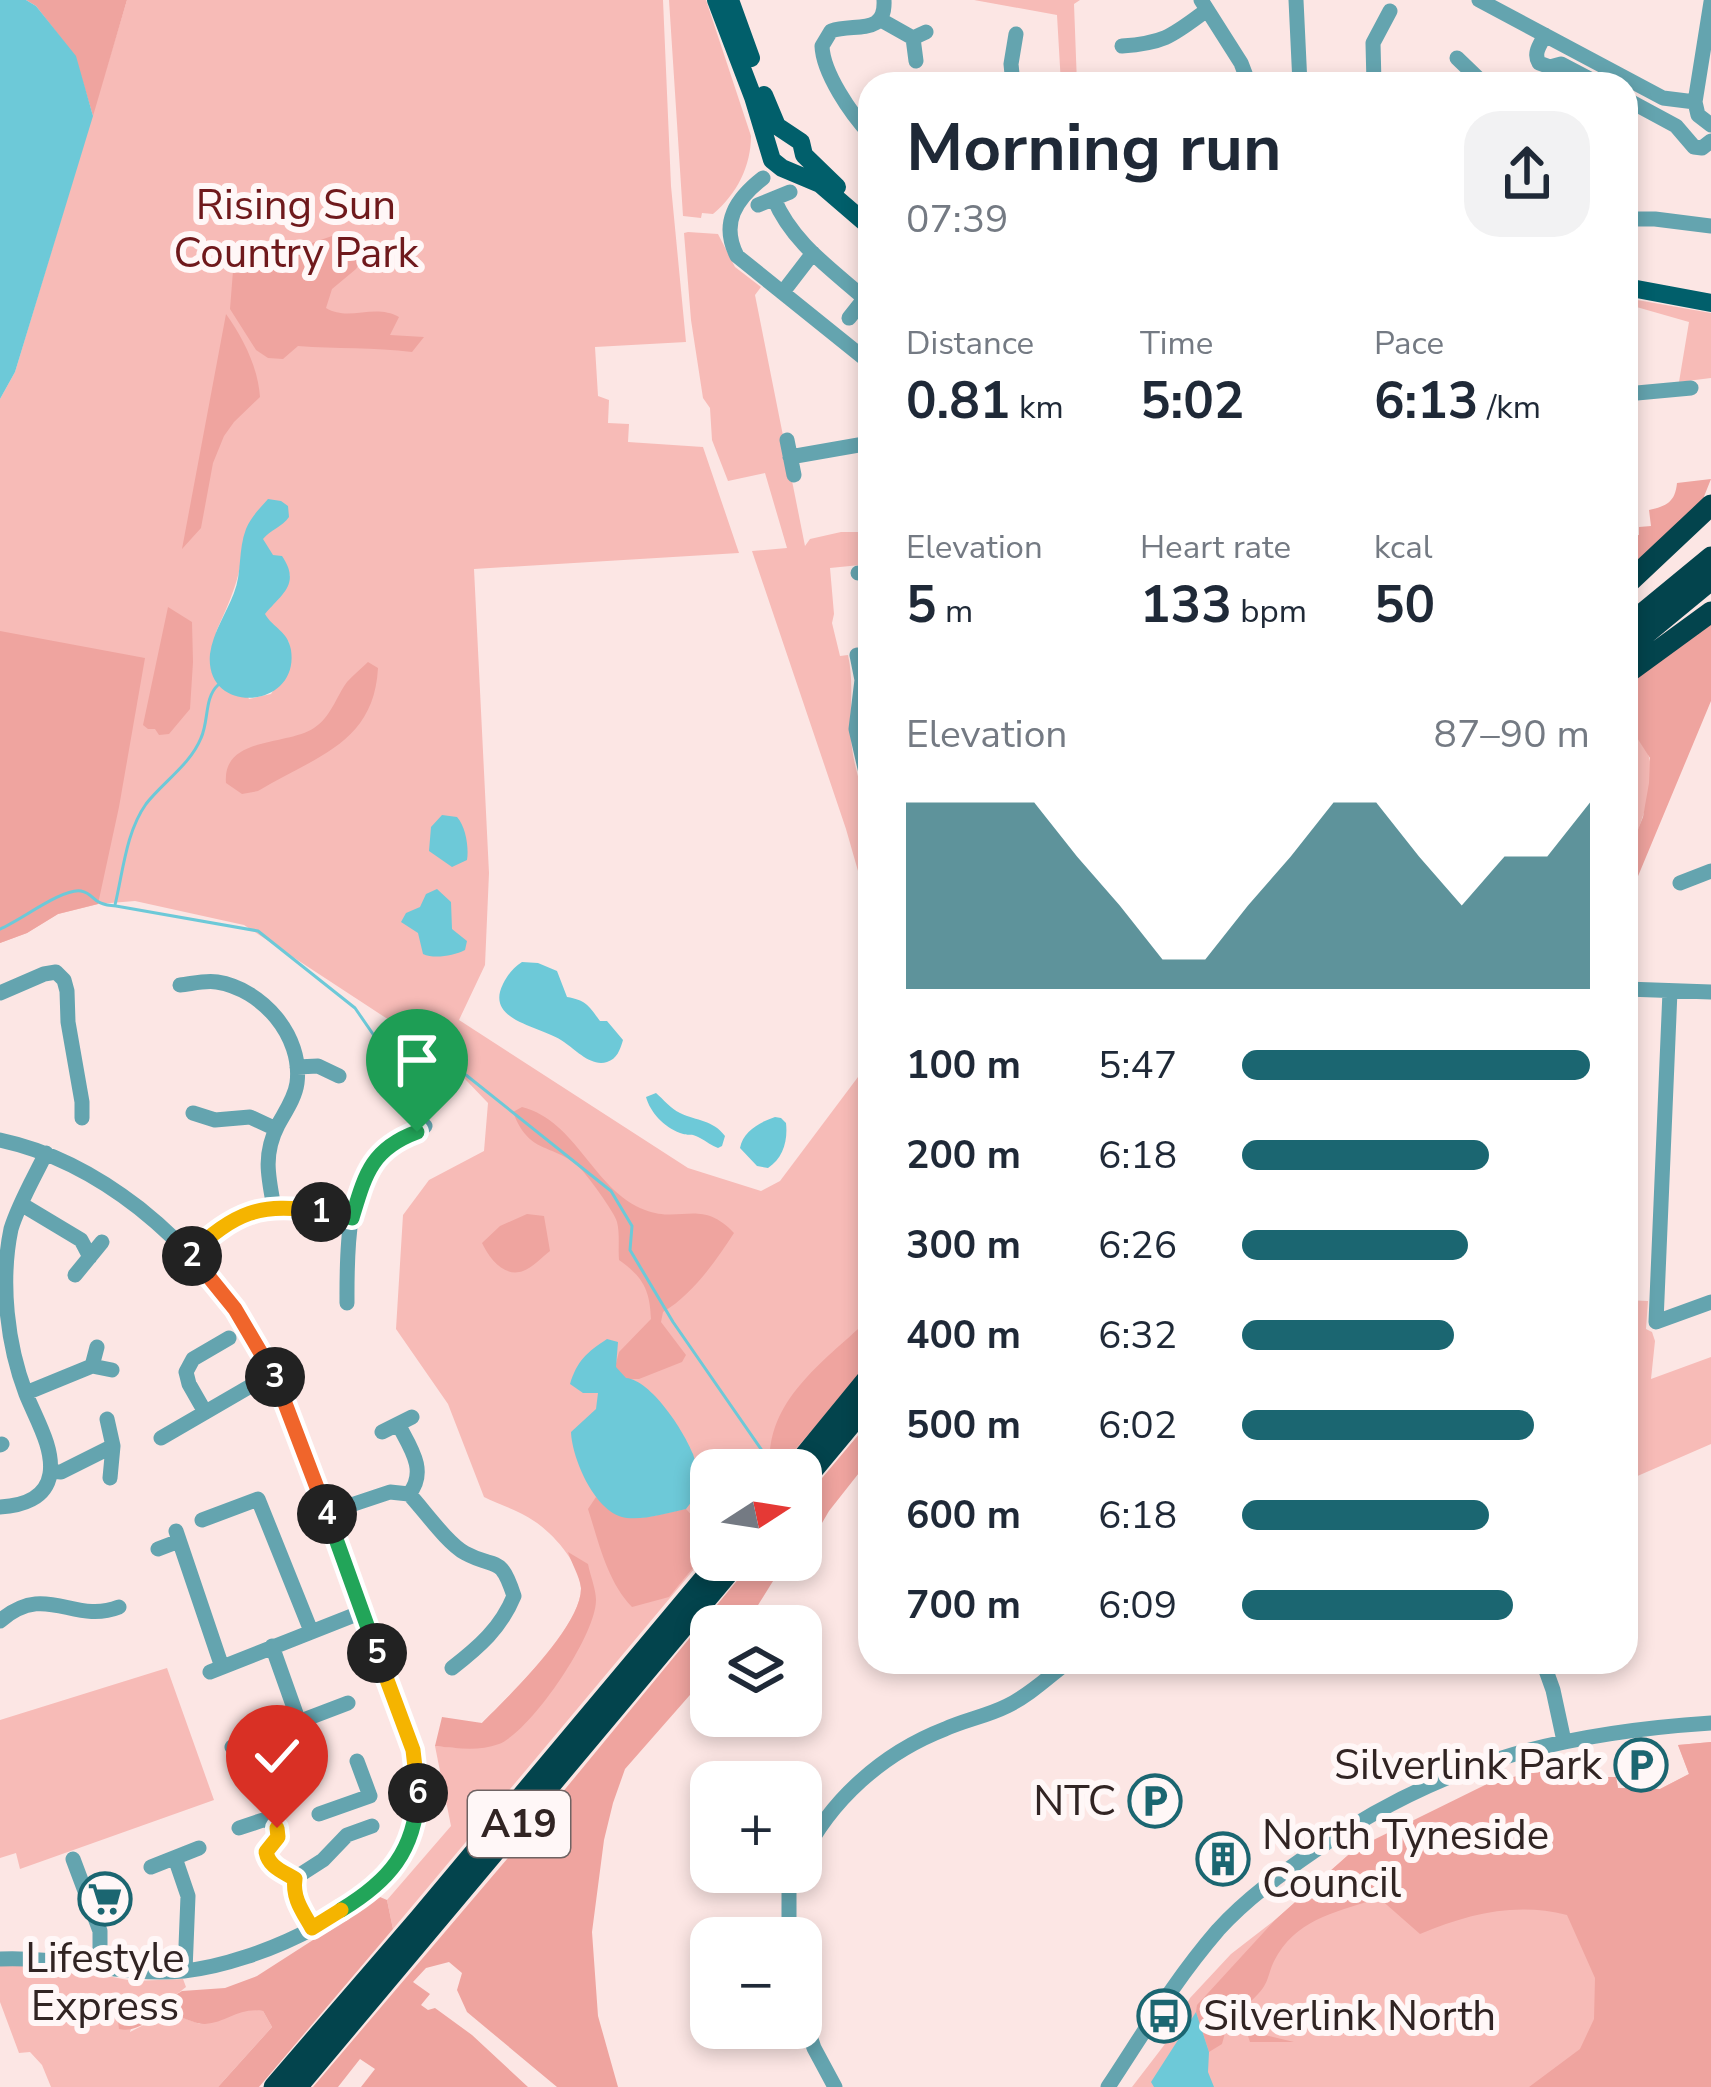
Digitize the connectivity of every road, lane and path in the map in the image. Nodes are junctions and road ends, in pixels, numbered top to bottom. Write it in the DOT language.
graph roads {
  1 [pos="716,0"];
  2 [pos="730,0"];
  3 [pos="884,0"];
  4 [pos="1296,0"];
  5 [pos="1480,0"];
  6 [pos="1711,2"];
  7 [pos="1204,5"];
  8 [pos="881,20"];
  9 [pos="1391,21"];
  10 [pos="1545,35"];
  11 [pos="1009,42"];
  12 [pos="1122,46"];
  13 [pos="1457,58"];
  14 [pos="916,61"];
  15 [pos="1012,72"];
  16 [pos="1244,72"];
  17 [pos="1300,72"];
  18 [pos="1374,72"];
  19 [pos="1472,72"];
  20 [pos="1576,72"];
  21 [pos="1614,72"];
  22 [pos="1638,85"];
  23 [pos="1695,102"];
  24 [pos="1638,110"];
  25 [pos="858,118"];
  26 [pos="1711,124"];
  27 [pos="788,136"];
  28 [pos="1711,141"];
  29 [pos="804,155"];
  30 [pos="774,164"];
  31 [pos="774,199"];
  32 [pos="858,210"];
  33 [pos="858,213"];
  34 [pos="1638,219"];
  35 [pos="1711,226"];
  36 [pos="813,253"];
  37 [pos="1638,280"];
  38 [pos="858,288"];
  39 [pos="1638,289"];
  40 [pos="783,292"];
  41 [pos="1711,292"];
  42 [pos="1711,303"];
  43 [pos="858,306"];
  44 [pos="849,318"];
  45 [pos="858,353"];
  46 [pos="1691,388"];
  47 [pos="1638,393"];
  48 [pos="858,443"];
  49 [pos="794,475"];
  50 [pos="1711,506"];
  51 [pos="1711,557"];
  52 [pos="1638,574"];
  53 [pos="1711,580"];
  54 [pos="1711,612"];
  55 [pos="1638,617"];
  56 [pos="1638,640"];
  57 [pos="1638,665"];
  58 [pos="180,985"];
  59 [pos="1638,990"];
  60 [pos="1670,991"];
  61 [pos="1711,992"];
  62 [pos="0,993"];
  63 [pos="297,1067"];
  64 [pos="340,1076"];
  65 [pos="193,1113"];
  66 [pos="82,1118"];
  67 [pos="425,1126"];
  68 [pos="276,1129"];
  69 [pos="0,1140"];
  70 [pos="46,1153"];
  71 [pos="20,1204"];
  72 [pos="274,1207"];
  73 [pos="352,1218"];
  74 [pos="102,1242"];
  75 [pos="190,1254"];
  76 [pos="2,1256"];
  77 [pos="90,1257"];
  78 [pos="75,1275"];
  79 [pos="1711,1302"];
  80 [pos="347,1303"];
  81 [pos="4,1336"];
  82 [pos="230,1338"];
  83 [pos="97,1347"];
  84 [pos="92,1366"];
  85 [pos="112,1370"];
  86 [pos="273,1373"];
  87 [pos="858,1391"];
  88 [pos="26,1393"];
  89 [pos="205,1412"];
  90 [pos="858,1415"];
  91 [pos="107,1419"];
  92 [pos="397,1424"];
  93 [pos="165,1430"];
  94 [pos="113,1446"];
  95 [pos="810,1449"];
  96 [pos="822,1459"];
  97 [pos="51,1472"];
  98 [pos="110,1478"];
  99 [pos="409,1494"];
  100 [pos="0,1507"];
  101 [pos="327,1513"];
  102 [pos="202,1520"];
  103 [pos="158,1549"];
  104 [pos="702,1581"];
  105 [pos="721,1581"];
  106 [pos="119,1607"];
  107 [pos="362,1612"];
  108 [pos="0,1621"];
  109 [pos="311,1631"];
  110 [pos="458,1637"];
  111 [pos="272,1646"];
  112 [pos="470,1654"];
  113 [pos="452,1668"];
  114 [pos="1053,1674"];
  115 [pos="1547,1674"];
  116 [pos="334,1685"];
  117 [pos="299,1722"];
  118 [pos="1711,1723"];
  119 [pos="1564,1741"];
  120 [pos="232,1747"];
  121 [pos="357,1761"];
  122 [pos="349,1804"];
  123 [pos="319,1814"];
  124 [pos="822,1823"];
  125 [pos="239,1828"];
  126 [pos="199,1849"];
  127 [pos="175,1858"];
  128 [pos="74,1859"];
  129 [pos="151,1867"];
  130 [pos="295,1879"];
  131 [pos="312,1928"];
  132 [pos="0,1959"];
  133 [pos="100,1968"];
  134 [pos="185,1971"];
  135 [pos="815,2049"];
  136 [pos="274,2087"];
  137 [pos="297,2087"];
  138 [pos="835,2087"];
  139 [pos="1108,2087"];
  1 -- 30 [label="main road"];
  2 -- 27 [label="main road"];
  3 -- 8 [label="street"];
  4 -- 17 [label="street"];
  5 -- 10 [label="street"];
  6 -- 23 [label="street"];
  7 -- 12 [label="street"];
  7 -- 16 [label="street"];
  8 -- 14 [label="street"];
  8 -- 25 [label="street"];
  9 -- 18 [label="street"];
  10 -- 20 [label="street"];
  10 -- 21 [label="street"];
  11 -- 15 [label="street"];
  13 -- 19 [label="street"];
  22 -- 23 [label="street"];
  23 -- 26 [label="street"];
  24 -- 28 [label="street"];
  27 -- 29 [label="main road"];
  27 -- 30 [label="main road"];
  29 -- 30 [label="main road"];
  29 -- 32 [label="main road"];
  30 -- 33 [label="main road"];
  30 -- 40 [label="street"];
  31 -- 36 [label="street"];
  34 -- 35 [label="street"];
  36 -- 38 [label="street"];
  36 -- 40 [label="street"];
  37 -- 41 [label="main road"];
  39 -- 42 [label="main road"];
  40 -- 45 [label="street"];
  43 -- 44 [label="street"];
  46 -- 47 [label="street"];
  48 -- 49 [label="street"];
  50 -- 52 [label="highway"];
  51 -- 55 [label="highway"];
  53 -- 56 [label="highway"];
  54 -- 57 [label="highway"];
  58 -- 63 [label="street"];
  59 -- 60 [label="street"];
  60 -- 61 [label="street"];
  60 -- 79 [label="street"];
  62 -- 66 [label="street"];
  63 -- 64 [label="street"];
  63 -- 68 [label="street"];
  65 -- 68 [label="street"];
  67 -- 73 [label="street"];
  68 -- 72 [label="street"];
  69 -- 70 [label="street"];
  70 -- 71 [label="street"];
  70 -- 75 [label="street"];
  71 -- 76 [label="street"];
  71 -- 77 [label="street"];
  72 -- 73 [label="street"];
  72 -- 75 [label="street"];
  73 -- 80 [label="street"];
  74 -- 77 [label="street"];
  75 -- 86 [label="street"];
  76 -- 81 [label="street"];
  77 -- 78 [label="street"];
  81 -- 88 [label="street"];
  82 -- 89 [label="street"];
  83 -- 84 [label="street"];
  84 -- 85 [label="street"];
  84 -- 88 [label="street"];
  86 -- 89 [label="street"];
  86 -- 101 [label="street"];
  87 -- 95 [label="highway"];
  88 -- 97 [label="street"];
  89 -- 93 [label="street"];
  90 -- 96 [label="highway"];
  91 -- 94 [label="street"];
  92 -- 99 [label="street"];
  94 -- 97 [label="street"];
  94 -- 98 [label="street"];
  97 -- 100 [label="street"];
  99 -- 101 [label="street"];
  99 -- 112 [label="street"];
  101 -- 107 [label="street"];
  102 -- 109 [label="street"];
  103 -- 111 [label="street"];
  104 -- 136 [label="highway, A19"];
  105 -- 137 [label="highway, A19"];
  106 -- 108 [label="street"];
  107 -- 109 [label="street"];
  107 -- 131 [label="street"];
  109 -- 111 [label="street"];
  110 -- 112 [label="street"];
  111 -- 117 [label="street"];
  112 -- 113 [label="street"];
  114 -- 124 [label="street"];
  115 -- 119 [label="street"];
  116 -- 117 [label="street"];
  117 -- 120 [label="street"];
  118 -- 119 [label="street"];
  119 -- 139 [label="street"];
  121 -- 122 [label="street"];
  122 -- 123 [label="street"];
  122 -- 130 [label="street"];
  125 -- 130 [label="street"];
  126 -- 127 [label="street"];
  127 -- 129 [label="street"];
  127 -- 134 [label="street"];
  128 -- 133 [label="street"];
  130 -- 131 [label="street"];
  131 -- 134 [label="street"];
  132 -- 133 [label="street"];
  133 -- 134 [label="street"];
  135 -- 138 [label="street"];
}
